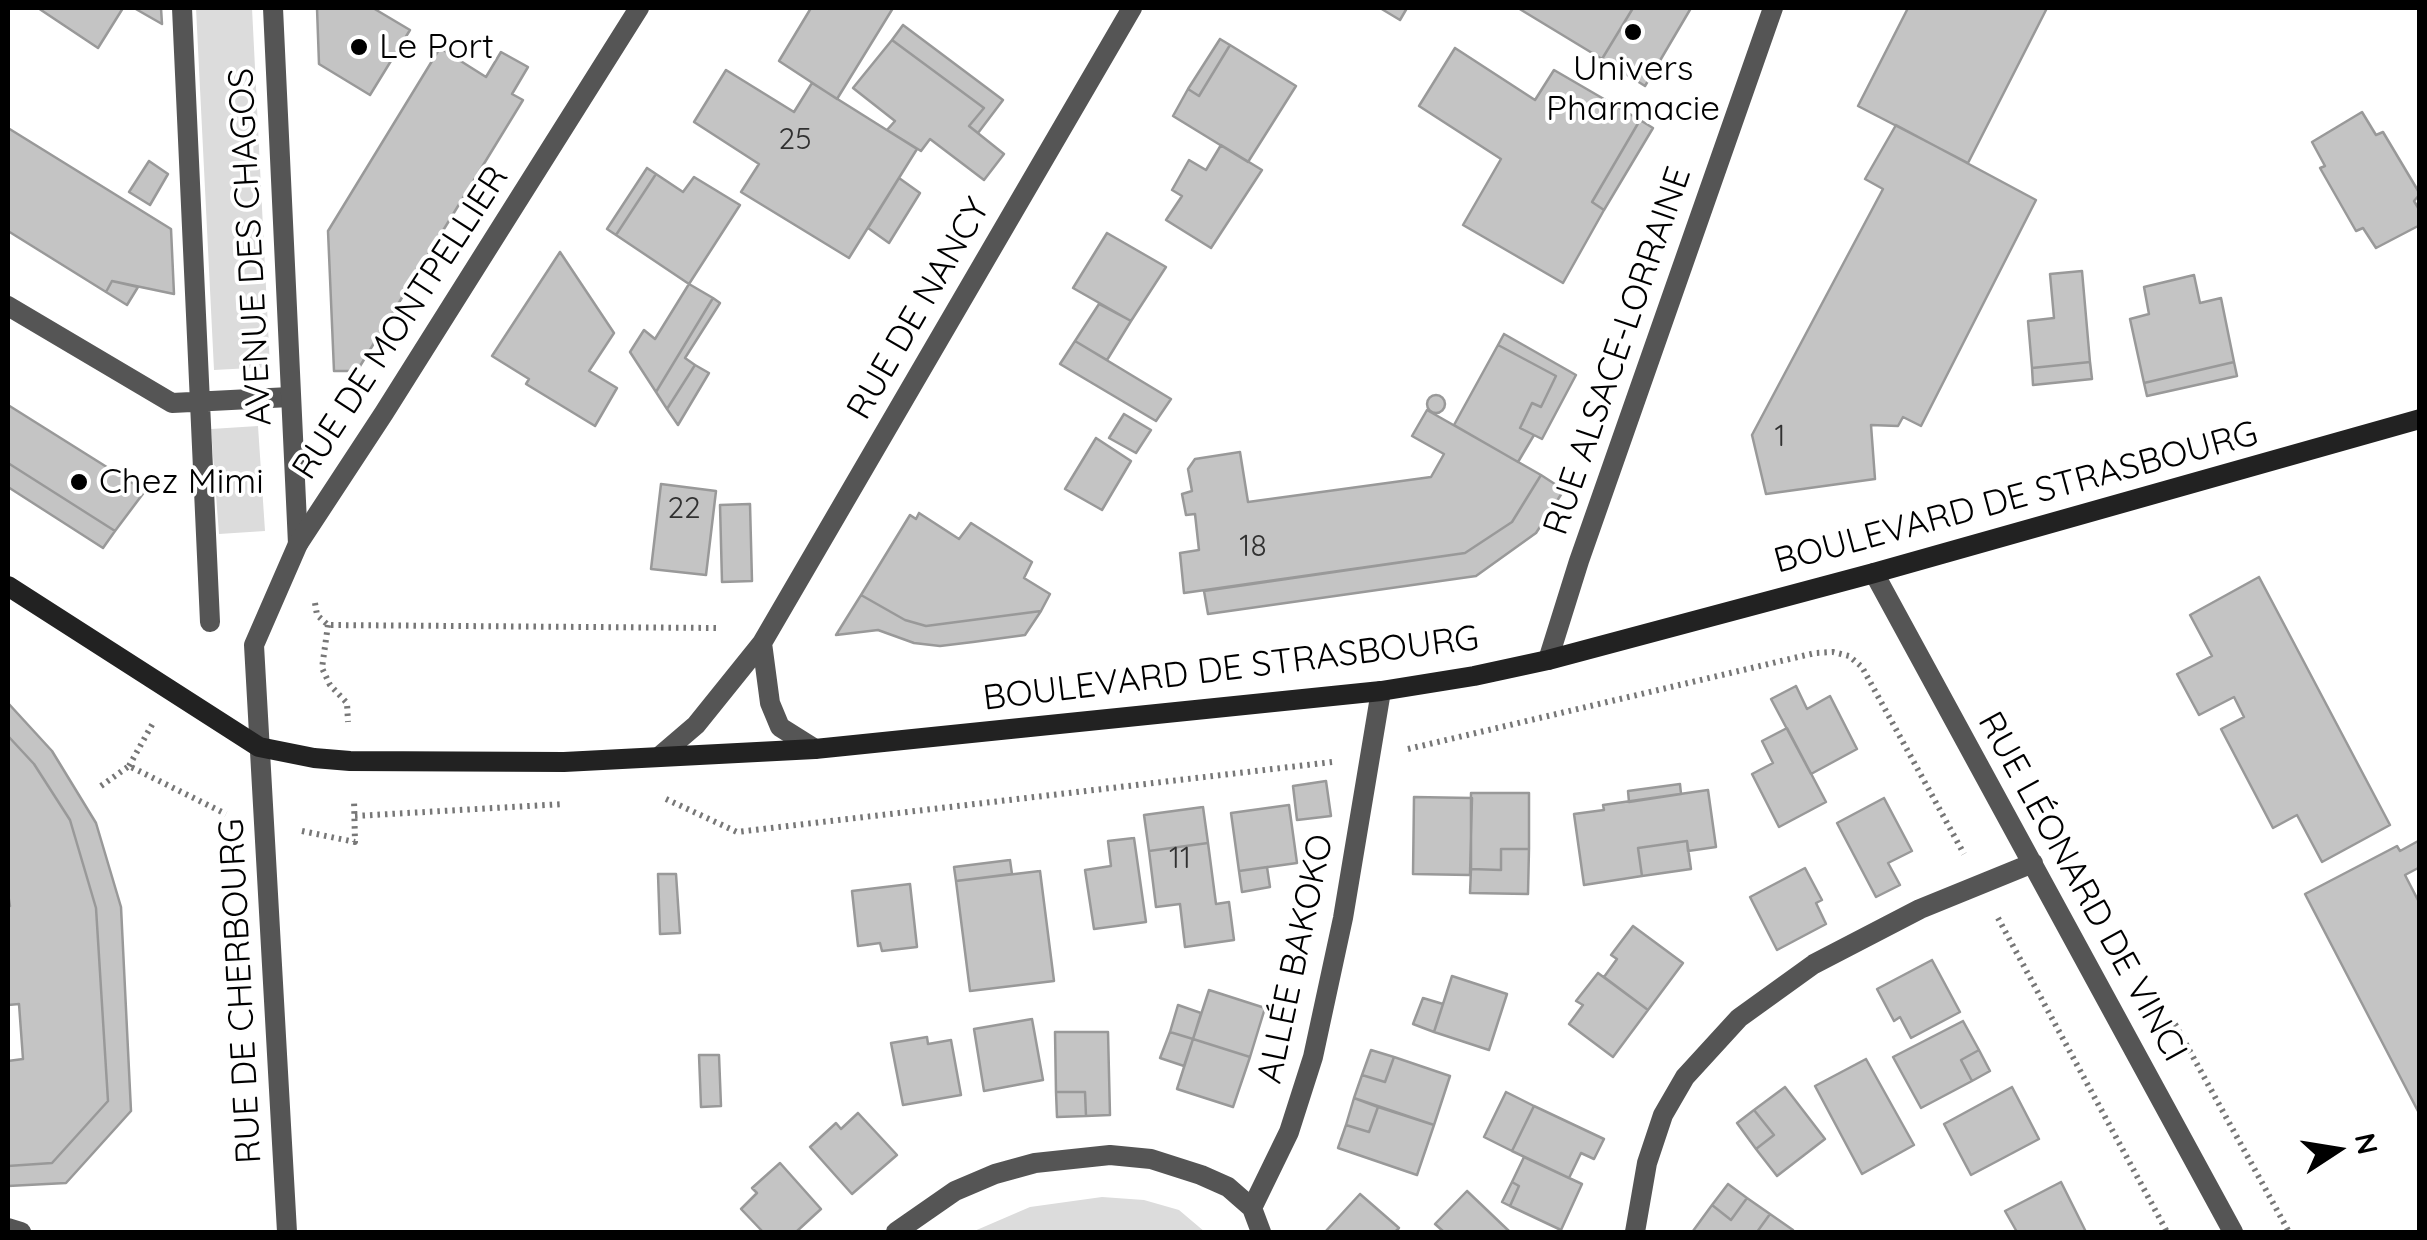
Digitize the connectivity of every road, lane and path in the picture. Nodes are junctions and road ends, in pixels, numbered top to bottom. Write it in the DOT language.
graph roads {
  1 [pos="182,8"];
  2 [pos="272,8"];
  3 [pos="640,8"];
  4 [pos="1132,8"];
  5 [pos="1773,8"];
  6 [pos="8,306"];
  7 [pos="290,396"];
  8 [pos="200,402"];
  9 [pos="2420,419"];
  10 [pos="298,544"];
  11 [pos="1874,573"];
  12 [pos="8,586"];
  13 [pos="313,597"];
  14 [pos="210,622"];
  15 [pos="717,628"];
  16 [pos="762,643"];
  17 [pos="1548,660"];
  18 [pos="1380,690"];
  19 [pos="259,747"];
  20 [pos="815,748"];
  21 [pos="661,755"];
  22 [pos="1380,756"];
  23 [pos="651,800"];
  24 [pos="582,804"];
  25 [pos="355,816"];
  26 [pos="2033,863"];
  27 [pos="1980,884"];
  28 [pos="2175,1024"];
  29 [pos="1252,1208"];
  30 [pos="8,1228"];
  31 [pos="21,1232"];
  32 [pos="285,1232"];
  33 [pos="896,1232"];
  34 [pos="1261,1232"];
  35 [pos="1635,1232"];
  36 [pos="2167,1232"];
  37 [pos="2232,1232"];
  38 [pos="2288,1232"];
  1 -- 8 [label="street"];
  2 -- 7 [label="street, AVENUE DES CHAGOS"];
  3 -- 10 [label="street, RUE DE MONTPELLIER"];
  4 -- 16 [label="street, RUE DE NANCY"];
  5 -- 17 [label="street, RUE ALSACE-LORRAINE"];
  6 -- 8 [label="street"];
  7 -- 8 [label="street"];
  7 -- 10 [label="street, AVENUE DES CHAGOS"];
  8 -- 14 [label="street"];
  9 -- 11 [label="main road, BOULEVARD DE STRASBOURG"];
  10 -- 19 [label="street, RUE DE MONTPELLIER"];
  11 -- 17 [label="main road, BOULEVARD DE STRASBOURG"];
  11 -- 26 [label="street, RUE LÉONARD DE VINCI"];
  12 -- 19 [label="main road"];
  13 -- 15 [label="path"];
  16 -- 20 [label="street"];
  16 -- 21 [label="street, RUE DE NANCY"];
  17 -- 18 [label="main road, BOULEVARD DE STRASBOURG"];
  18 -- 20 [label="main road, BOULEVARD DE STRASBOURG"];
  18 -- 22 [label="street, ALLÉE BAKOKO"];
  19 -- 21 [label="main road, BOULEVARD DE STRASBOURG"];
  19 -- 32 [label="street, RUE DE CHERBOURG"];
  20 -- 21 [label="main road, BOULEVARD DE STRASBOURG"];
  22 -- 23 [label="path"];
  22 -- 27 [label="path"];
  22 -- 29 [label="street, ALLÉE BAKOKO"];
  24 -- 25 [label="path"];
  26 -- 27 [label="street"];
  26 -- 37 [label="street, RUE LÉONARD DE VINCI"];
  27 -- 35 [label="street"];
  27 -- 36 [label="path"];
  28 -- 38 [label="path"];
  29 -- 33 [label="street"];
  29 -- 34 [label="street"];
  30 -- 31 [label="street"];
}
